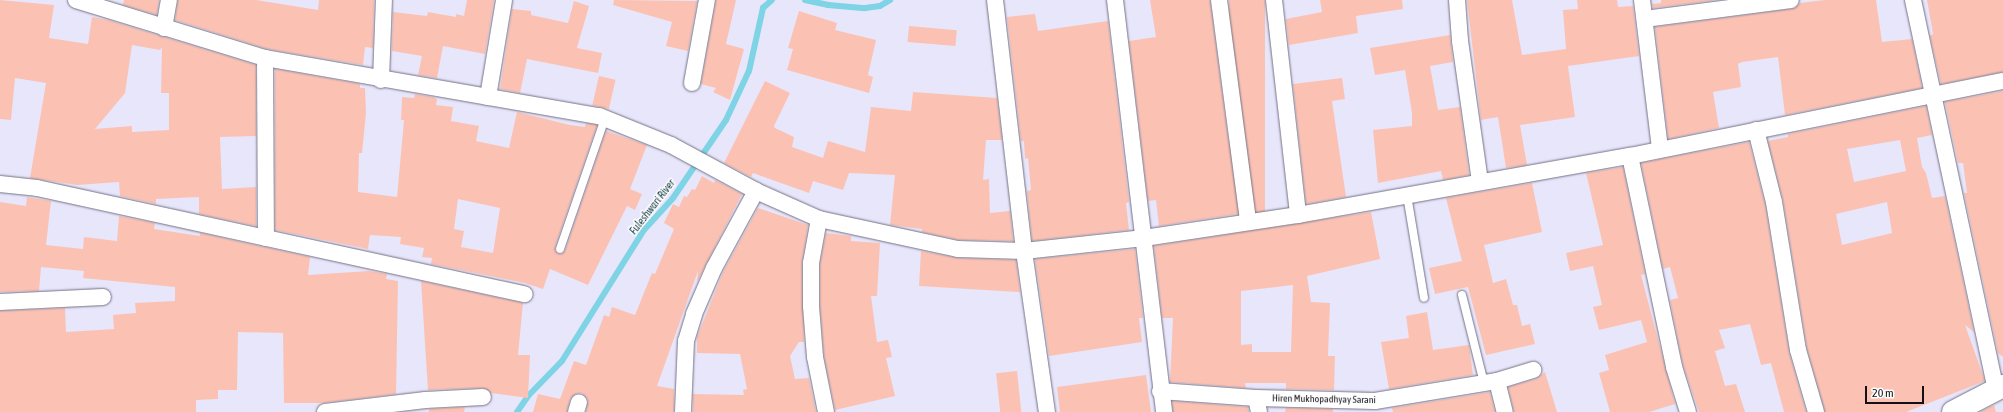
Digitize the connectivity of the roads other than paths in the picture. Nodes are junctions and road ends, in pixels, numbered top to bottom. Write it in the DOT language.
graph roads {
  1 [pos="76,0"];
  2 [pos="169,0"];
  3 [pos="384,0"];
  4 [pos="504,0"];
  5 [pos="707,0"];
  6 [pos="995,0"];
  7 [pos="1115,0"];
  8 [pos="1219,0"];
  9 [pos="1274,0"];
  10 [pos="1457,0"];
  11 [pos="1642,0"];
  12 [pos="1791,0"];
  13 [pos="1914,0"];
  14 [pos="1644,19"];
  15 [pos="164,28"];
  16 [pos="265,58"];
  17 [pos="382,80"];
  18 [pos="2003,81"];
  19 [pos="692,83"];
  20 [pos="1934,95"];
  21 [pos="488,97"];
  22 [pos="605,118"];
  23 [pos="1756,130"];
  24 [pos="1660,149"];
  25 [pos="1630,156"];
  26 [pos="1480,182"];
  27 [pos="0,184"];
  28 [pos="756,191"];
  29 [pos="1407,196"];
  30 [pos="1298,215"];
  31 [pos="819,219"];
  32 [pos="1248,221"];
  33 [pos="266,238"];
  34 [pos="1144,238"];
  35 [pos="560,249"];
  36 [pos="1024,250"];
  37 [pos="525,294"];
  38 [pos="1462,295"];
  39 [pos="103,297"];
  40 [pos="1424,298"];
  41 [pos="0,302"];
  42 [pos="1533,370"];
  43 [pos="1490,382"];
  44 [pos="2000,388"];
  45 [pos="1160,391"];
  46 [pos="483,397"];
  47 [pos="1257,405"];
  48 [pos="1377,406"];
  49 [pos="1963,410"];
  50 [pos="325,412"];
  51 [pos="683,412"];
  52 [pos="826,412"];
  53 [pos="1047,412"];
  54 [pos="1164,412"];
  55 [pos="1505,412"];
  56 [pos="1688,412"];
  57 [pos="1816,412"];
  1 -- 15 [label="street"];
  2 -- 15 [label="street"];
  3 -- 17 [label="street"];
  4 -- 21 [label="street"];
  5 -- 19 [label="street"];
  6 -- 36 [label="street"];
  7 -- 34 [label="street"];
  8 -- 32 [label="street"];
  9 -- 30 [label="street"];
  10 -- 26 [label="street"];
  11 -- 14 [label="street"];
  12 -- 14 [label="street"];
  13 -- 20 [label="street"];
  14 -- 24 [label="street"];
  15 -- 16 [label="street"];
  16 -- 17 [label="street"];
  16 -- 33 [label="street"];
  17 -- 21 [label="street"];
  18 -- 20 [label="street"];
  20 -- 23 [label="street"];
  20 -- 44 [label="street"];
  21 -- 22 [label="street"];
  22 -- 28 [label="street"];
  22 -- 35 [label="lane"];
  23 -- 24 [label="street"];
  23 -- 57 [label="street"];
  24 -- 25 [label="street"];
  25 -- 26 [label="street"];
  25 -- 56 [label="street"];
  26 -- 29 [label="street"];
  27 -- 33 [label="street"];
  28 -- 31 [label="street"];
  28 -- 51 [label="street"];
  29 -- 30 [label="street"];
  29 -- 40 [label="lane"];
  30 -- 32 [label="street"];
  31 -- 36 [label="street"];
  31 -- 52 [label="street"];
  32 -- 34 [label="street"];
  33 -- 37 [label="street"];
  34 -- 36 [label="street"];
  34 -- 45 [label="street"];
  36 -- 53 [label="street"];
  38 -- 43 [label="lane"];
  39 -- 41 [label="street"];
  42 -- 43 [label="street, Hiren Mukhopadhyay Sarani"];
  43 -- 48 [label="street, Hiren Mukhopadhyay Sarani"];
  43 -- 55 [label="street"];
  44 -- 49 [label="street"];
  45 -- 47 [label="street, Hiren Mukhopadhyay Sarani"];
  45 -- 54 [label="street"];
  46 -- 50 [label="street"];
  47 -- 48 [label="street, Hiren Mukhopadhyay Sarani"];
}
